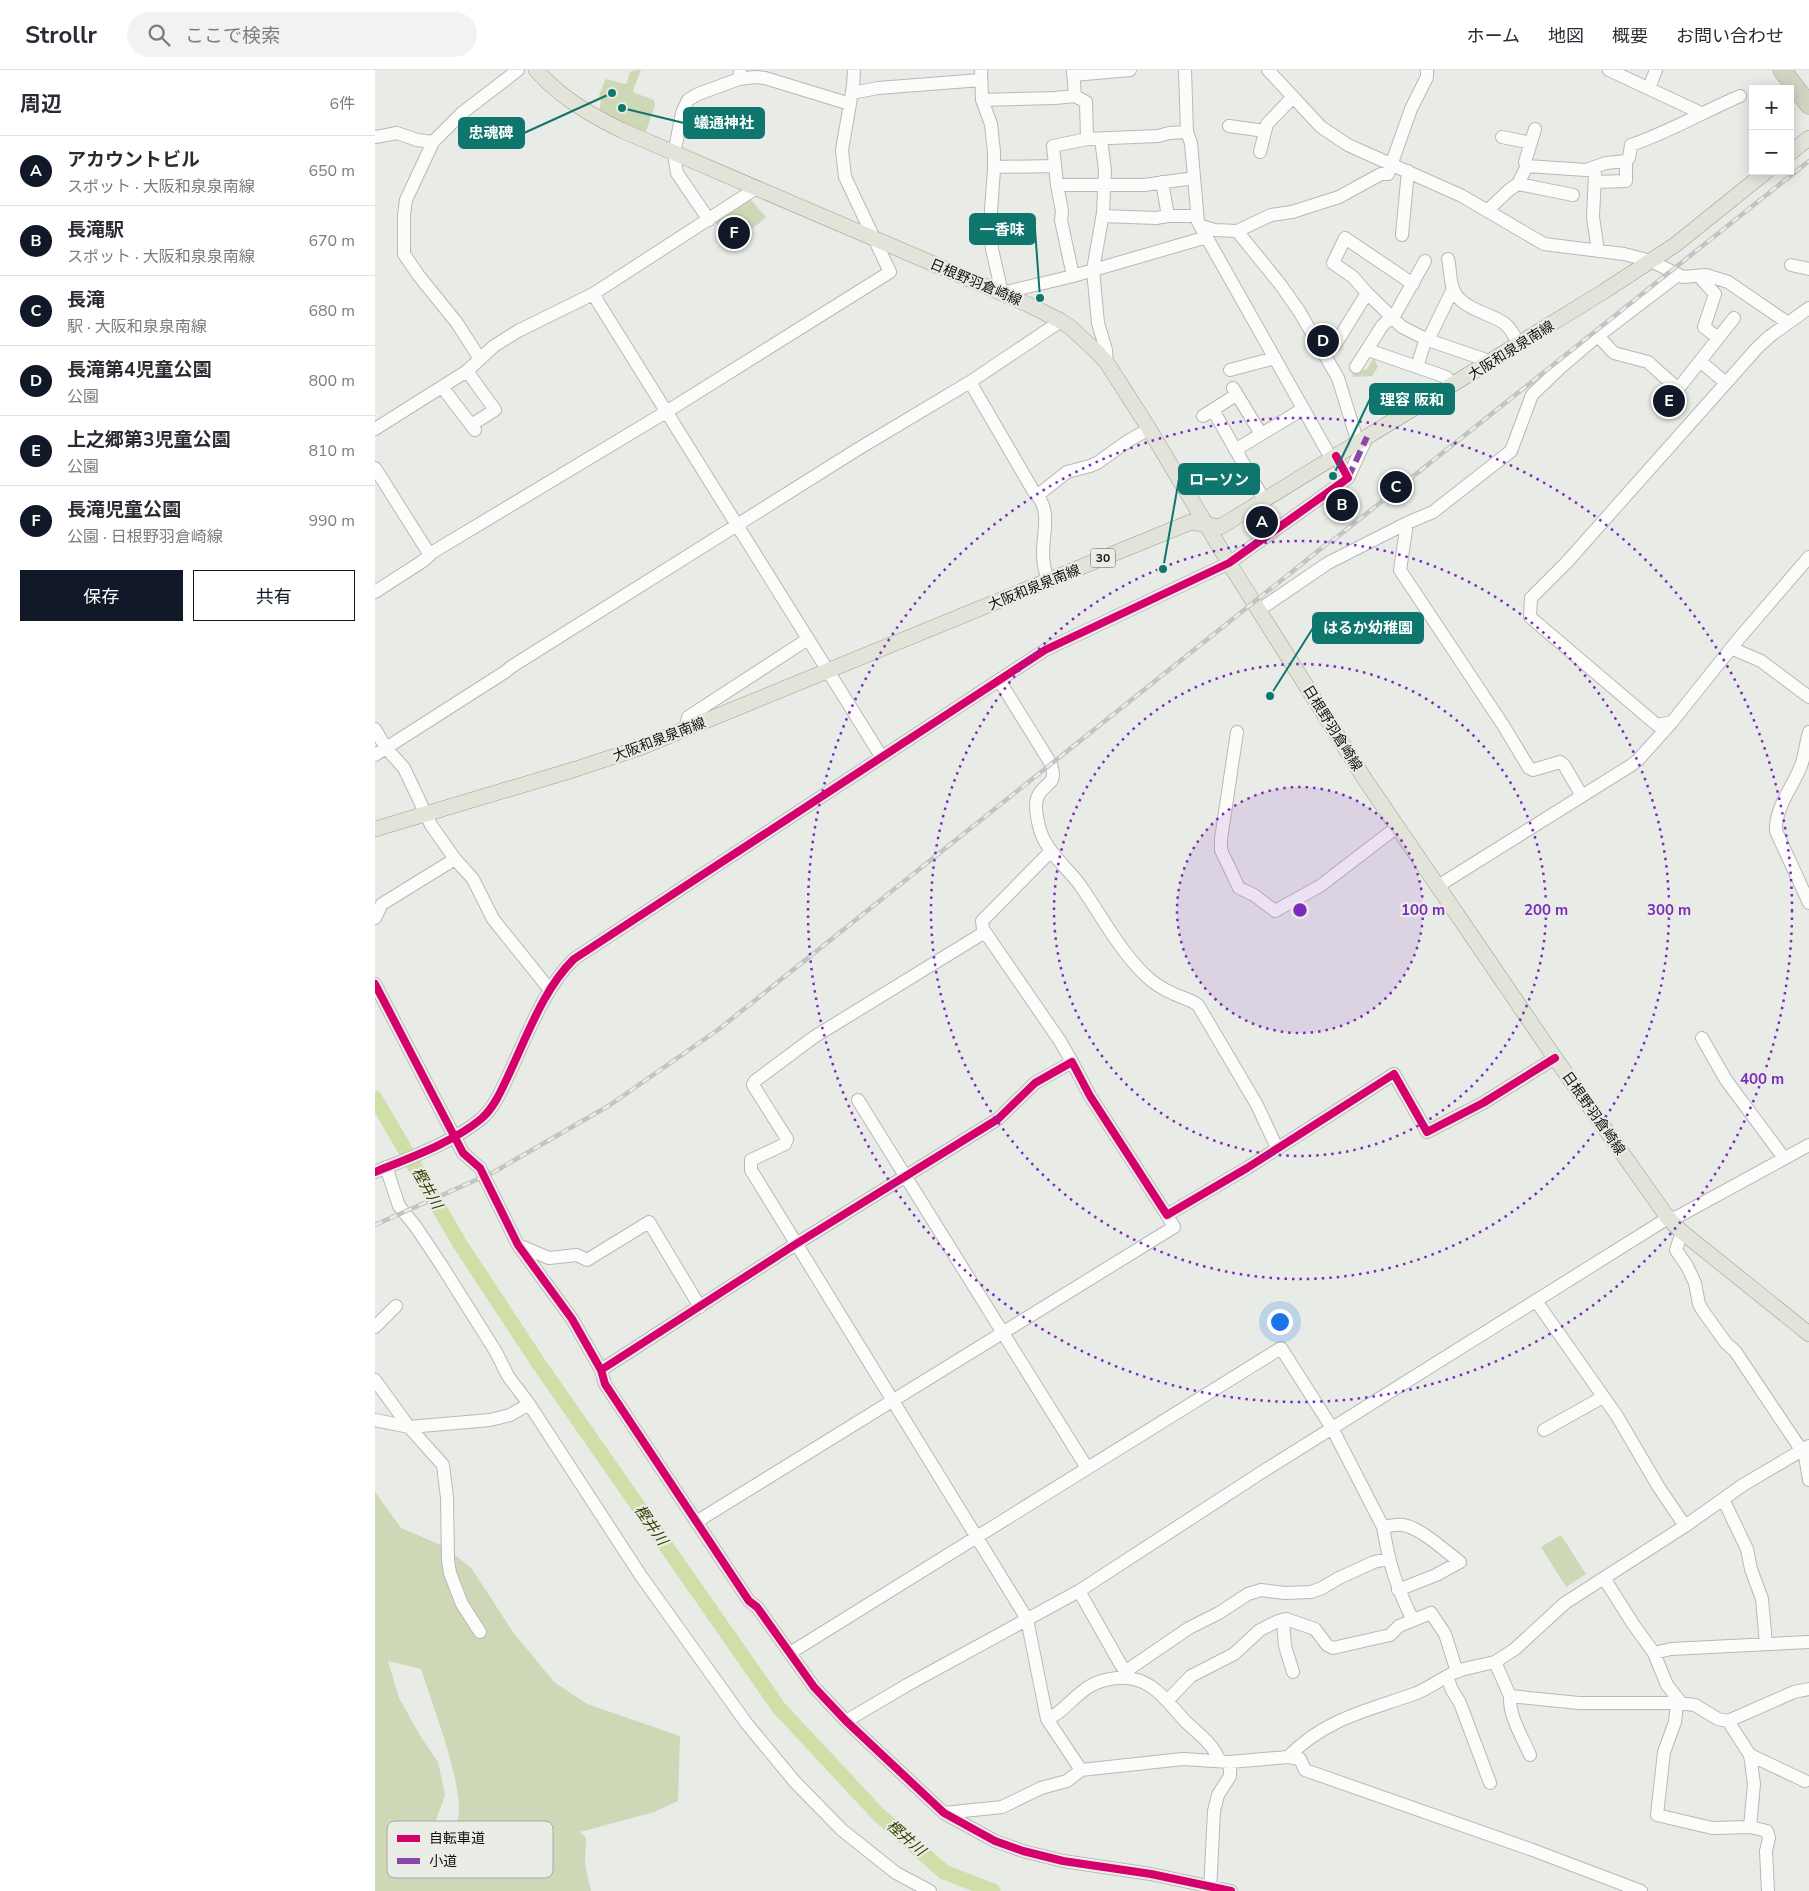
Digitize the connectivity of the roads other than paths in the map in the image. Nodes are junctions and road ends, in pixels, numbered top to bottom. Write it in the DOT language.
graph roads {
  1 [pos="518,70"];
  2 [pos="536,70"];
  3 [pos="854,70"];
  4 [pos="1131,70"];
  5 [pos="1185,70"];
  6 [pos="1268,70"];
  7 [pos="1427,70"];
  8 [pos="1656,70"];
  9 [pos="1782,70"];
  10 [pos="1795,70"];
  11 [pos="1613,71"];
  12 [pos="1073,73"];
  13 [pos="739,75"];
  14 [pos="981,75"];
  15 [pos="1809,87"];
  16 [pos="1649,88"];
  17 [pos="1075,96"];
  18 [pos="1740,96"];
  19 [pos="1293,97"];
  20 [pos="851,99"];
  21 [pos="982,100"];
  22 [pos="1809,105"];
  23 [pos="1701,113"];
  24 [pos="1229,126"];
  25 [pos="1535,129"];
  26 [pos="1265,131"];
  27 [pos="1187,132"];
  28 [pos="375,137"];
  29 [pos="1502,137"];
  30 [pos="1101,138"];
  31 [pos="1809,138"];
  32 [pos="1087,139"];
  33 [pos="433,142"];
  34 [pos="1531,143"];
  35 [pos="1794,150"];
  36 [pos="1260,152"];
  37 [pos="674,154"];
  38 [pos="1626,162"];
  39 [pos="1393,164"];
  40 [pos="1055,166"];
  41 [pos="1527,166"];
  42 [pos="1596,166"];
  43 [pos="994,167"];
  44 [pos="1408,171"];
  45 [pos="1762,175"];
  46 [pos="1194,178"];
  47 [pos="1162,182"];
  48 [pos="1595,182"];
  49 [pos="1105,184"];
  50 [pos="1518,184"];
  51 [pos="1057,185"];
  52 [pos="755,189"];
  53 [pos="1573,195"];
  54 [pos="1487,211"];
  55 [pos="1103,216"];
  56 [pos="1168,216"];
  57 [pos="709,220"];
  58 [pos="1202,227"];
  59 [pos="1237,231"];
  60 [pos="1402,235"];
  61 [pos="875,239"];
  62 [pos="1598,251"];
  63 [pos="1448,259"];
  64 [pos="1425,261"];
  65 [pos="1651,261"];
  66 [pos="1791,265"];
  67 [pos="1809,269"];
  68 [pos="1093,270"];
  69 [pos="1679,275"];
  70 [pos="1073,276"];
  71 [pos="1699,276"];
  72 [pos="1413,284"];
  73 [pos="1453,290"];
  74 [pos="1002,293"];
  75 [pos="1367,293"];
  76 [pos="593,294"];
  77 [pos="1809,308"];
  78 [pos="1392,317"];
  79 [pos="1734,318"];
  80 [pos="1061,321"];
  81 [pos="1788,323"];
  82 [pos="1598,336"];
  83 [pos="1718,338"];
  84 [pos="1427,339"];
  85 [pos="1335,345"];
  86 [pos="1519,345"];
  87 [pos="1368,350"];
  88 [pos="1275,358"];
  89 [pos="480,359"];
  90 [pos="1700,361"];
  91 [pos="1492,362"];
  92 [pos="1107,363"];
  93 [pos="1356,367"];
  94 [pos="1417,367"];
  95 [pos="1231,370"];
  96 [pos="467,371"];
  97 [pos="970,382"];
  98 [pos="1726,383"];
  99 [pos="1453,385"];
  100 [pos="442,386"];
  101 [pos="1303,409"];
  102 [pos="666,412"];
  103 [pos="375,429"];
  104 [pos="1149,429"];
  105 [pos="1261,434"];
  106 [pos="1362,440"];
  107 [pos="1235,450"];
  108 [pos="1334,457"];
  109 [pos="375,468"];
  110 [pos="1348,478"];
  111 [pos="1038,495"];
  112 [pos="1264,500"];
  113 [pos="1407,524"];
  114 [pos="737,525"];
  115 [pos="1208,526"];
  116 [pos="430,555"];
  117 [pos="1809,557"];
  118 [pos="1229,563"];
  119 [pos="1048,581"];
  120 [pos="375,592"];
  121 [pos="1259,610"];
  122 [pos="808,638"];
  123 [pos="1731,648"];
  124 [pos="828,671"];
  125 [pos="999,680"];
  126 [pos="1809,698"];
  127 [pos="1672,722"];
  128 [pos="375,729"];
  129 [pos="685,730"];
  130 [pos="1237,732"];
  131 [pos="1809,732"];
  132 [pos="380,752"];
  133 [pos="881,756"];
  134 [pos="1581,796"];
  135 [pos="425,814"];
  136 [pos="1397,827"];
  137 [pos="375,829"];
  138 [pos="1051,851"];
  139 [pos="455,859"];
  140 [pos="1437,886"];
  141 [pos="1809,903"];
  142 [pos="375,918"];
  143 [pos="985,932"];
  144 [pos="375,984"];
  145 [pos="550,990"];
  146 [pos="1702,1038"];
  147 [pos="1555,1058"];
  148 [pos="1072,1062"];
  149 [pos="858,1100"];
  150 [pos="454,1136"];
  151 [pos="1809,1145"];
  152 [pos="1277,1148"];
  153 [pos="1784,1158"];
  154 [pos="384,1168"];
  155 [pos="906,1175"];
  156 [pos="1167,1215"];
  157 [pos="1668,1218"];
  158 [pos="1682,1232"];
  159 [pos="797,1244"];
  160 [pos="518,1245"];
  161 [pos="1535,1301"];
  162 [pos="396,1306"];
  163 [pos="700,1306"];
  164 [pos="375,1327"];
  165 [pos="1003,1333"];
  166 [pos="1809,1334"];
  167 [pos="601,1370"];
  168 [pos="375,1380"];
  169 [pos="1603,1397"];
  170 [pos="892,1402"];
  171 [pos="529,1404"];
  172 [pos="375,1420"];
  173 [pos="409,1427"];
  174 [pos="1332,1428"];
  175 [pos="1545,1430"];
  176 [pos="1805,1449"];
  177 [pos="1087,1468"];
  178 [pos="1809,1480"];
  179 [pos="1723,1499"];
  180 [pos="696,1522"];
  181 [pos="1383,1526"];
  182 [pos="1685,1526"];
  183 [pos="977,1536"];
  184 [pos="1388,1559"];
  185 [pos="1604,1578"];
  186 [pos="1398,1590"];
  187 [pos="1079,1591"];
  188 [pos="1027,1619"];
  189 [pos="1283,1620"];
  190 [pos="1413,1620"];
  191 [pos="480,1632"];
  192 [pos="1809,1642"];
  193 [pos="1766,1644"];
  194 [pos="790,1654"];
  195 [pos="1654,1654"];
  196 [pos="1495,1662"];
  197 [pos="1293,1672"];
  198 [pos="1128,1674"];
  199 [pos="1452,1674"];
  200 [pos="1809,1689"];
  201 [pos="1510,1696"];
  202 [pos="1167,1701"];
  203 [pos="1679,1703"];
  204 [pos="1047,1719"];
  205 [pos="846,1721"];
  206 [pos="1728,1721"];
  207 [pos="1530,1755"];
  208 [pos="1750,1756"];
  209 [pos="1288,1757"];
  210 [pos="1225,1761"];
  211 [pos="1081,1770"];
  212 [pos="1805,1781"];
  213 [pos="1490,1783"];
  214 [pos="944,1813"];
  215 [pos="1750,1827"];
  216 [pos="1210,1888"];
  217 [pos="930,1891"];
  218 [pos="1231,1891"];
  219 [pos="1641,1891"];
  220 [pos="1768,1891"];
  1 -- 33 [label="street"];
  2 -- 37 [label="main road, 日根野羽倉崎線"];
  3 -- 20 [label="street"];
  4 -- 12 [label="street"];
  5 -- 27 [label="street"];
  6 -- 19 [label="street"];
  7 -- 39 [label="street"];
  8 -- 16 [label="street"];
  9 -- 22 [label="highway"];
  10 -- 15 [label="highway"];
  11 -- 16 [label="street"];
  12 -- 17 [label="street"];
  13 -- 20 [label="street"];
  13 -- 37 [label="street"];
  14 -- 20 [label="street"];
  14 -- 21 [label="street"];
  16 -- 23 [label="street"];
  17 -- 21 [label="street"];
  17 -- 32 [label="street"];
  18 -- 23 [label="street"];
  19 -- 26 [label="street"];
  19 -- 39 [label="street"];
  20 -- 61 [label="street"];
  21 -- 43 [label="street"];
  23 -- 38 [label="street"];
  24 -- 26 [label="street"];
  25 -- 34 [label="street"];
  26 -- 36 [label="street"];
  27 -- 30 [label="street"];
  27 -- 46 [label="street"];
  28 -- 33 [label="street"];
  29 -- 34 [label="street"];
  30 -- 32 [label="street"];
  30 -- 49 [label="street"];
  31 -- 35 [label="main road"];
  32 -- 40 [label="street"];
  33 -- 89 [label="street"];
  34 -- 41 [label="street"];
  37 -- 52 [label="main road, 日根野羽倉崎線"];
  37 -- 57 [label="street"];
  38 -- 42 [label="street"];
  38 -- 48 [label="street"];
  39 -- 44 [label="street"];
  39 -- 59 [label="street"];
  40 -- 43 [label="street"];
  40 -- 51 [label="street"];
  41 -- 42 [label="street"];
  41 -- 50 [label="street"];
  42 -- 48 [label="street"];
  43 -- 74 [label="street"];
  44 -- 54 [label="street"];
  44 -- 60 [label="street"];
  45 -- 65 [label="main road, 大阪和泉泉南線 / 30"];
  46 -- 47 [label="street"];
  46 -- 58 [label="street"];
  47 -- 49 [label="street"];
  47 -- 56 [label="street"];
  48 -- 62 [label="street"];
  49 -- 51 [label="street"];
  49 -- 55 [label="street"];
  50 -- 53 [label="street"];
  50 -- 54 [label="street"];
  51 -- 70 [label="street"];
  52 -- 57 [label="street"];
  52 -- 61 [label="main road, 日根野羽倉崎線"];
  54 -- 62 [label="street"];
  55 -- 56 [label="street"];
  55 -- 68 [label="street"];
  56 -- 58 [label="street"];
  57 -- 76 [label="street"];
  58 -- 59 [label="street"];
  58 -- 68 [label="street"];
  58 -- 88 [label="street"];
  59 -- 106 [label="street"];
  61 -- 74 [label="main road, 日根野羽倉崎線"];
  61 -- 102 [label="street"];
  62 -- 65 [label="street"];
  63 -- 73 [label="street"];
  64 -- 72 [label="street"];
  65 -- 69 [label="street"];
  65 -- 86 [label="main road, 大阪和泉泉南線 / 30"];
  66 -- 67 [label="street"];
  68 -- 70 [label="street"];
  68 -- 92 [label="street"];
  69 -- 71 [label="street"];
  69 -- 82 [label="street"];
  70 -- 74 [label="street"];
  71 -- 81 [label="street"];
  71 -- 83 [label="street"];
  72 -- 75 [label="street"];
  72 -- 78 [label="street"];
  73 -- 84 [label="street"];
  73 -- 86 [label="street"];
  74 -- 80 [label="main road, 日根野羽倉崎線"];
  75 -- 78 [label="street"];
  75 -- 85 [label="street"];
  76 -- 89 [label="street"];
  76 -- 102 [label="street"];
  77 -- 81 [label="street"];
  78 -- 84 [label="street"];
  78 -- 87 [label="street"];
  79 -- 83 [label="street"];
  80 -- 92 [label="main road, 日根野羽倉崎線"];
  80 -- 97 [label="street"];
  81 -- 98 [label="street"];
  82 -- 90 [label="street"];
  82 -- 113 [label="street"];
  83 -- 90 [label="street"];
  84 -- 91 [label="street"];
  84 -- 94 [label="street"];
  86 -- 91 [label="main road, 大阪和泉泉南線 / 30"];
  87 -- 93 [label="street"];
  87 -- 94 [label="street"];
  88 -- 95 [label="street"];
  88 -- 101 [label="street"];
  89 -- 96 [label="street"];
  90 -- 98 [label="street"];
  91 -- 99 [label="main road, 大阪和泉泉南線 / 30"];
  92 -- 104 [label="main road, 日根野羽倉崎線"];
  94 -- 99 [label="street"];
  96 -- 100 [label="street"];
  96 -- 100 [label="street"];
  97 -- 111 [label="street"];
  97 -- 114 [label="street"];
  98 -- 127 [label="street"];
  99 -- 106 [label="main road, 大阪和泉泉南線 / 30"];
  100 -- 103 [label="street"];
  101 -- 105 [label="street"];
  101 -- 108 [label="street"];
  102 -- 114 [label="street"];
  102 -- 116 [label="street"];
  104 -- 111 [label="street"];
  104 -- 115 [label="main road, 日根野羽倉崎線"];
  105 -- 107 [label="street"];
  105 -- 107 [label="street"];
  106 -- 108 [label="main road, 大阪和泉泉南線 / 30"];
  106 -- 110 [label="street"];
  107 -- 112 [label="street"];
  108 -- 110 [label="street"];
  108 -- 112 [label="main road, 大阪和泉泉南線 / 30"];
  109 -- 116 [label="street"];
  110 -- 118 [label="street"];
  111 -- 119 [label="street"];
  112 -- 115 [label="main road, 大阪和泉泉南線 / 30"];
  113 -- 121 [label="street"];
  113 -- 134 [label="street"];
  114 -- 122 [label="street"];
  114 -- 132 [label="street"];
  115 -- 118 [label="main road, 日根野羽倉崎線"];
  115 -- 119 [label="main road, 大阪和泉泉南線 / 30"];
  116 -- 120 [label="street"];
  117 -- 123 [label="street"];
  118 -- 121 [label="main road, 日根野羽倉崎線"];
  118 -- 125 [label="street"];
  119 -- 124 [label="main road, 大阪和泉泉南線 / 30"];
  121 -- 136 [label="main road, 日根野羽倉崎線"];
  122 -- 124 [label="street"];
  122 -- 129 [label="street"];
  123 -- 126 [label="street"];
  123 -- 127 [label="street"];
  124 -- 129 [label="main road, 大阪和泉泉南線 / 30"];
  124 -- 133 [label="street"];
  125 -- 133 [label="street"];
  125 -- 138 [label="street"];
  127 -- 134 [label="street"];
  128 -- 132 [label="street"];
  129 -- 135 [label="main road, 大阪和泉泉南線 / 30"];
  130 -- 136 [label="street"];
  131 -- 141 [label="street"];
  132 -- 135 [label="street"];
  133 -- 145 [label="street"];
  134 -- 140 [label="street"];
  135 -- 137 [label="main road, 大阪和泉泉南線 / 30"];
  135 -- 139 [label="street"];
  136 -- 140 [label="main road, 日根野羽倉崎線"];
  138 -- 143 [label="street"];
  138 -- 152 [label="street"];
  139 -- 142 [label="street"];
  139 -- 145 [label="street"];
  140 -- 147 [label="main road, 日根野羽倉崎線"];
  143 -- 148 [label="street"];
  143 -- 159 [label="street"];
  144 -- 150 [label="street"];
  145 -- 150 [label="street"];
  146 -- 153 [label="street"];
  147 -- 152 [label="street"];
  147 -- 157 [label="main road, 日根野羽倉崎線"];
  148 -- 155 [label="street"];
  148 -- 156 [label="street"];
  149 -- 155 [label="street"];
  150 -- 154 [label="street"];
  150 -- 160 [label="street"];
  151 -- 153 [label="street"];
  152 -- 156 [label="street"];
  153 -- 157 [label="street"];
  154 -- 171 [label="street"];
  155 -- 159 [label="street"];
  155 -- 165 [label="street"];
  156 -- 165 [label="street"];
  157 -- 158 [label="main road, 日根野羽倉崎線"];
  157 -- 161 [label="street"];
  158 -- 166 [label="main road, 日根野羽倉崎線"];
  158 -- 176 [label="street"];
  159 -- 163 [label="street"];
  159 -- 170 [label="street"];
  160 -- 163 [label="street"];
  160 -- 167 [label="street"];
  161 -- 169 [label="street"];
  161 -- 174 [label="street"];
  162 -- 164 [label="street"];
  163 -- 167 [label="street"];
  165 -- 170 [label="street"];
  165 -- 177 [label="street"];
  167 -- 180 [label="street"];
  168 -- 173 [label="street"];
  169 -- 175 [label="street"];
  169 -- 182 [label="street"];
  170 -- 180 [label="street"];
  170 -- 183 [label="street"];
  171 -- 173 [label="street"];
  171 -- 217 [label="street"];
  172 -- 173 [label="street"];
  173 -- 191 [label="street"];
  174 -- 177 [label="street"];
  174 -- 181 [label="street"];
  174 -- 187 [label="street"];
  176 -- 178 [label="street"];
  176 -- 179 [label="street"];
  177 -- 183 [label="street"];
  179 -- 182 [label="street"];
  179 -- 193 [label="street"];
  180 -- 194 [label="street"];
  181 -- 184 [label="street"];
  181 -- 186 [label="street"];
  182 -- 185 [label="street"];
  183 -- 188 [label="street"];
  183 -- 194 [label="street"];
  184 -- 186 [label="street"];
  184 -- 198 [label="street"];
  185 -- 195 [label="street"];
  185 -- 196 [label="street"];
  186 -- 190 [label="street"];
  187 -- 188 [label="street"];
  187 -- 198 [label="street"];
  188 -- 204 [label="street"];
  188 -- 205 [label="street"];
  189 -- 190 [label="street"];
  189 -- 197 [label="street"];
  189 -- 202 [label="street"];
  190 -- 199 [label="street"];
  192 -- 193 [label="street"];
  193 -- 195 [label="street"];
  194 -- 205 [label="street"];
  195 -- 203 [label="street"];
  196 -- 199 [label="street"];
  196 -- 201 [label="street"];
  198 -- 202 [label="street"];
  198 -- 204 [label="street"];
  199 -- 209 [label="street"];
  199 -- 213 [label="street"];
  200 -- 206 [label="street"];
  201 -- 203 [label="street"];
  201 -- 207 [label="street"];
  202 -- 210 [label="street"];
  203 -- 206 [label="street"];
  203 -- 215 [label="street"];
  204 -- 211 [label="street"];
  205 -- 214 [label="street"];
  206 -- 208 [label="street"];
  208 -- 212 [label="street"];
  208 -- 215 [label="street"];
  209 -- 210 [label="street"];
  209 -- 219 [label="street"];
  210 -- 211 [label="street"];
  210 -- 216 [label="street"];
  211 -- 214 [label="street"];
  214 -- 216 [label="street"];
  215 -- 220 [label="street"];
  216 -- 218 [label="street"];
}
